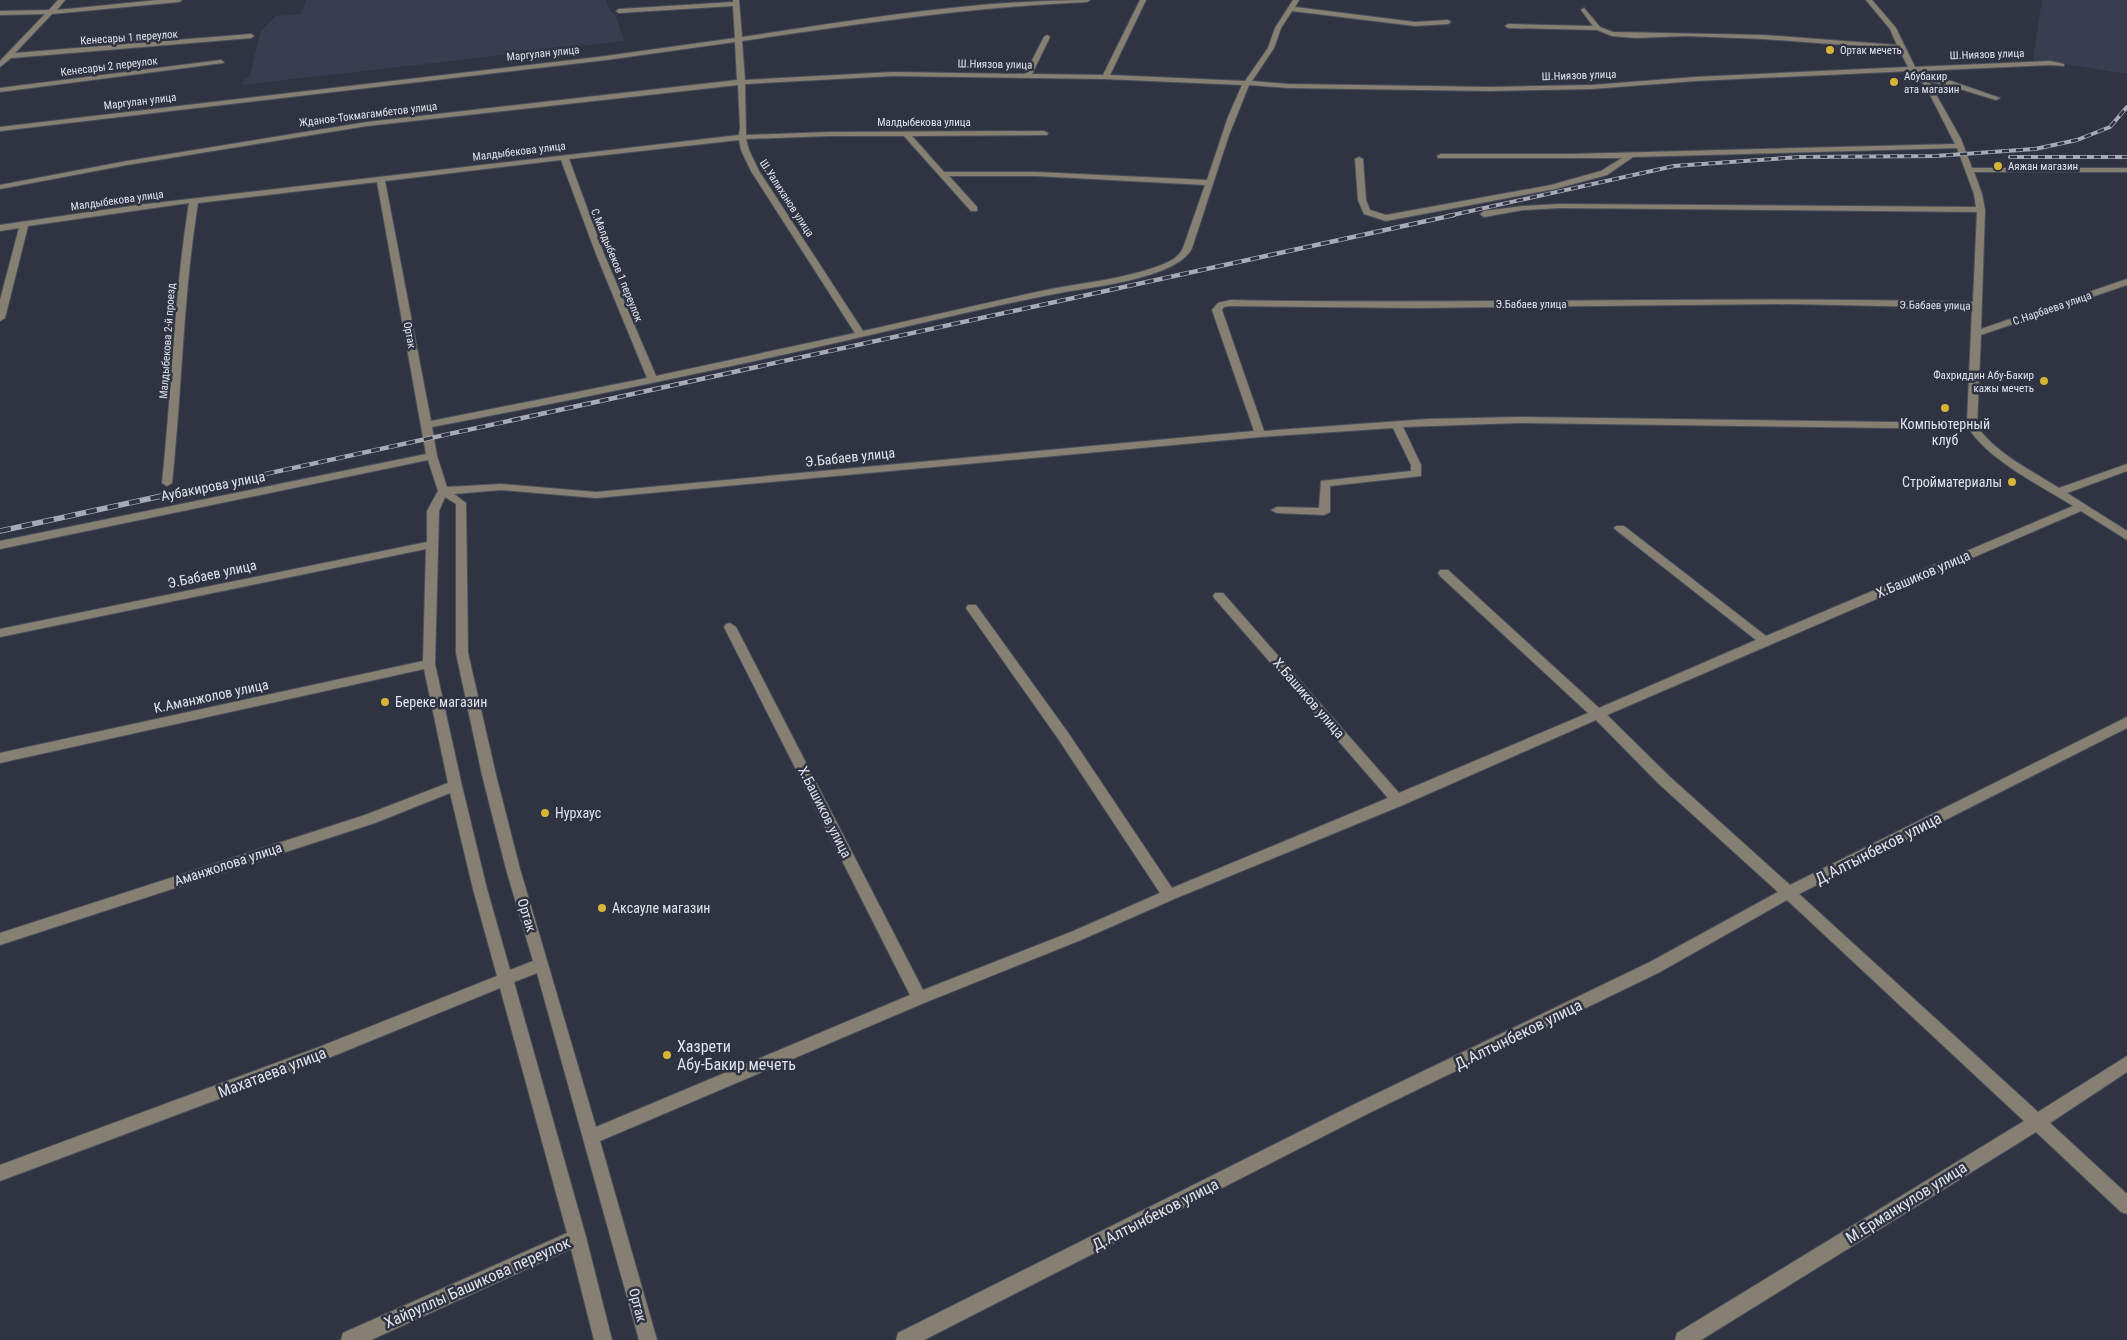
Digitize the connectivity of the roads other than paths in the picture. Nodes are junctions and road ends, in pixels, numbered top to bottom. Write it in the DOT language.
graph roads {
  1 [pos="62,0"];
  2 [pos="179,0"];
  3 [pos="1088,0"];
  4 [pos="1142,0"];
  5 [pos="1296,0"];
  6 [pos="1869,0"];
  7 [pos="736,2"];
  8 [pos="1292,9"];
  9 [pos="1584,10"];
  10 [pos="619,11"];
  11 [pos="42,12"];
  12 [pos="51,12"];
  13 [pos="0,13"];
  14 [pos="0,22"];
  15 [pos="1448,22"];
  16 [pos="1508,26"];
  17 [pos="1598,28"];
  18 [pos="251,36"];
  19 [pos="1047,36"];
  20 [pos="739,39"];
  21 [pos="1902,47"];
  22 [pos="8,56"];
  23 [pos="222,62"];
  24 [pos="0,65"];
  25 [pos="2062,65"];
  26 [pos="1912,68"];
  27 [pos="1027,76"];
  28 [pos="1105,77"];
  29 [pos="1922,79"];
  30 [pos="742,82"];
  31 [pos="1247,83"];
  32 [pos="0,90"];
  33 [pos="1996,98"];
  34 [pos="0,129"];
  35 [pos="1044,133"];
  36 [pos="906,134"];
  37 [pos="741,137"];
  38 [pos="1961,150"];
  39 [pos="1631,155"];
  40 [pos="1441,156"];
  41 [pos="564,157"];
  42 [pos="1359,159"];
  43 [pos="1969,170"];
  44 [pos="2127,170"];
  45 [pos="943,174"];
  46 [pos="381,179"];
  47 [pos="1210,183"];
  48 [pos="0,187"];
  49 [pos="194,201"];
  50 [pos="974,209"];
  51 [pos="1981,210"];
  52 [pos="1484,214"];
  53 [pos="24,225"];
  54 [pos="0,228"];
  55 [pos="2127,282"];
  56 [pos="1978,306"];
  57 [pos="0,318"];
  58 [pos="1977,333"];
  59 [pos="860,334"];
  60 [pos="652,379"];
  61 [pos="1397,424"];
  62 [pos="427,425"];
  63 [pos="1972,426"];
  64 [pos="1260,434"];
  65 [pos="432,456"];
  66 [pos="2127,467"];
  67 [pos="167,482"];
  68 [pos="443,491"];
  69 [pos="2058,492"];
  70 [pos="2081,507"];
  71 [pos="1277,510"];
  72 [pos="1620,528"];
  73 [pos="2127,536"];
  74 [pos="0,545"];
  75 [pos="430,545"];
  76 [pos="1444,573"];
  77 [pos="1219,596"];
  78 [pos="972,608"];
  79 [pos="730,627"];
  80 [pos="0,633"];
  81 [pos="1766,641"];
  82 [pos="429,664"];
  83 [pos="1599,715"];
  84 [pos="2127,722"];
  85 [pos="0,758"];
  86 [pos="455,786"];
  87 [pos="1398,801"];
  88 [pos="1788,893"];
  89 [pos="1169,895"];
  90 [pos="0,939"];
  91 [pos="542,964"];
  92 [pos="505,979"];
  93 [pos="919,998"];
  94 [pos="2127,1063"];
  95 [pos="2036,1122"];
  96 [pos="592,1137"];
  97 [pos="0,1173"];
  98 [pos="2127,1206"];
  99 [pos="577,1237"];
  100 [pos="350,1340"];
  101 [pos="603,1340"];
  102 [pos="648,1340"];
  103 [pos="905,1340"];
  104 [pos="1684,1340"];
  1 -- 12 [label="street"];
  2 -- 12 [label="street"];
  3 -- 20 [label="street, Маргулан улица"];
  4 -- 28 [label="street"];
  5 -- 8 [label="street"];
  6 -- 21 [label="street"];
  7 -- 10 [label="street"];
  7 -- 20 [label="street, Ш.Уалиханов улица"];
  8 -- 15 [label="street"];
  8 -- 31 [label="street"];
  9 -- 17 [label="street"];
  11 -- 12 [label="street"];
  11 -- 13 [label="street"];
  11 -- 14 [label="street"];
  12 -- 22 [label="street"];
  16 -- 17 [label="street"];
  17 -- 21 [label="street"];
  18 -- 22 [label="street, Кенесары 1 переулок"];
  19 -- 27 [label="street"];
  20 -- 30 [label="street, Ш.Уалиханов улица"];
  20 -- 34 [label="street, Маргулан улица"];
  21 -- 26 [label="street"];
  22 -- 24 [label="street"];
  23 -- 32 [label="street, Кенесары 2 переулок"];
  25 -- 26 [label="street, Ш.Ниязов улица"];
  26 -- 29 [label="street"];
  26 -- 31 [label="street, Ш.Ниязов улица"];
  27 -- 28 [label="street, Ш.Ниязов улица"];
  27 -- 30 [label="street, Ш.Ниязов улица"];
  28 -- 31 [label="street, Ш.Ниязов улица"];
  29 -- 33 [label="street"];
  29 -- 38 [label="street"];
  30 -- 37 [label="street, Ш.Уалиханов улица"];
  30 -- 48 [label="street, Жданов-Токмагамбетов улица"];
  31 -- 47 [label="street"];
  35 -- 36 [label="street, Малдыбекова улица"];
  36 -- 37 [label="street, Малдыбекова улица"];
  36 -- 45 [label="street"];
  37 -- 41 [label="street, Малдыбекова улица"];
  37 -- 59 [label="street, Ш.Уалиханов улица"];
  38 -- 39 [label="street"];
  38 -- 43 [label="street"];
  39 -- 40 [label="street"];
  39 -- 42 [label="street"];
  41 -- 46 [label="street, Малдыбекова улица"];
  41 -- 60 [label="street, С.Малдыбеков 1 переулок"];
  43 -- 44 [label="street"];
  43 -- 51 [label="street"];
  45 -- 47 [label="street"];
  45 -- 50 [label="street"];
  46 -- 49 [label="street, Малдыбекова улица"];
  46 -- 62 [label="street, Ортак"];
  47 -- 59 [label="street"];
  49 -- 53 [label="street, Малдыбекова улица"];
  49 -- 67 [label="street, Малдыбекова 2-й проезд"];
  51 -- 52 [label="street"];
  51 -- 56 [label="street"];
  53 -- 54 [label="street, Малдыбекова улица"];
  53 -- 57 [label="street"];
  55 -- 58 [label="street, С.Нарбаева улица"];
  56 -- 58 [label="street"];
  56 -- 64 [label="street, Э.Бабаев улица"];
  58 -- 63 [label="street"];
  59 -- 60 [label="street"];
  60 -- 62 [label="street"];
  61 -- 63 [label="street, Э.Бабаев улица"];
  61 -- 64 [label="street, Э.Бабаев улица"];
  61 -- 71 [label="street"];
  62 -- 65 [label="street, Ортак"];
  63 -- 69 [label="street"];
  64 -- 68 [label="street, Э.Бабаев улица"];
  65 -- 68 [label="street, Ортак"];
  65 -- 74 [label="street, Аубакирова улица"];
  66 -- 69 [label="street"];
  68 -- 75 [label="street"];
  68 -- 91 [label="street, Ортак"];
  69 -- 70 [label="street"];
  70 -- 73 [label="street"];
  70 -- 81 [label="street, Х.Башиков улица"];
  72 -- 81 [label="street"];
  75 -- 80 [label="street, Э.Бабаев улица"];
  75 -- 82 [label="street"];
  76 -- 83 [label="street"];
  77 -- 87 [label="street, Х.Башиков улица"];
  78 -- 89 [label="street"];
  79 -- 93 [label="street, Х.Башиков улица"];
  81 -- 83 [label="street, Х.Башиков улица"];
  82 -- 85 [label="street, К.Аманжолов улица"];
  82 -- 86 [label="street"];
  83 -- 87 [label="street, Х.Башиков улица"];
  83 -- 88 [label="street"];
  84 -- 88 [label="street, Д.Алтынбеков улица"];
  86 -- 90 [label="street, Аманжолова улица"];
  86 -- 92 [label="street"];
  87 -- 89 [label="street, Х.Башиков улица"];
  88 -- 95 [label="street"];
  88 -- 103 [label="street, Д.Алтынбеков улица"];
  89 -- 93 [label="street, Х.Башиков улица"];
  91 -- 92 [label="street, Махатаева улица"];
  91 -- 96 [label="street, Ортак"];
  92 -- 97 [label="street, Махатаева улица"];
  92 -- 99 [label="street"];
  93 -- 96 [label="street, Х.Башиков улица"];
  94 -- 95 [label="street, М.Ерманкулов улица"];
  95 -- 98 [label="street"];
  95 -- 104 [label="street, М.Ерманкулов улица"];
  96 -- 102 [label="street, Ортак"];
  99 -- 100 [label="street, Хайруллы Башикова переулок"];
  99 -- 101 [label="street"];
}
